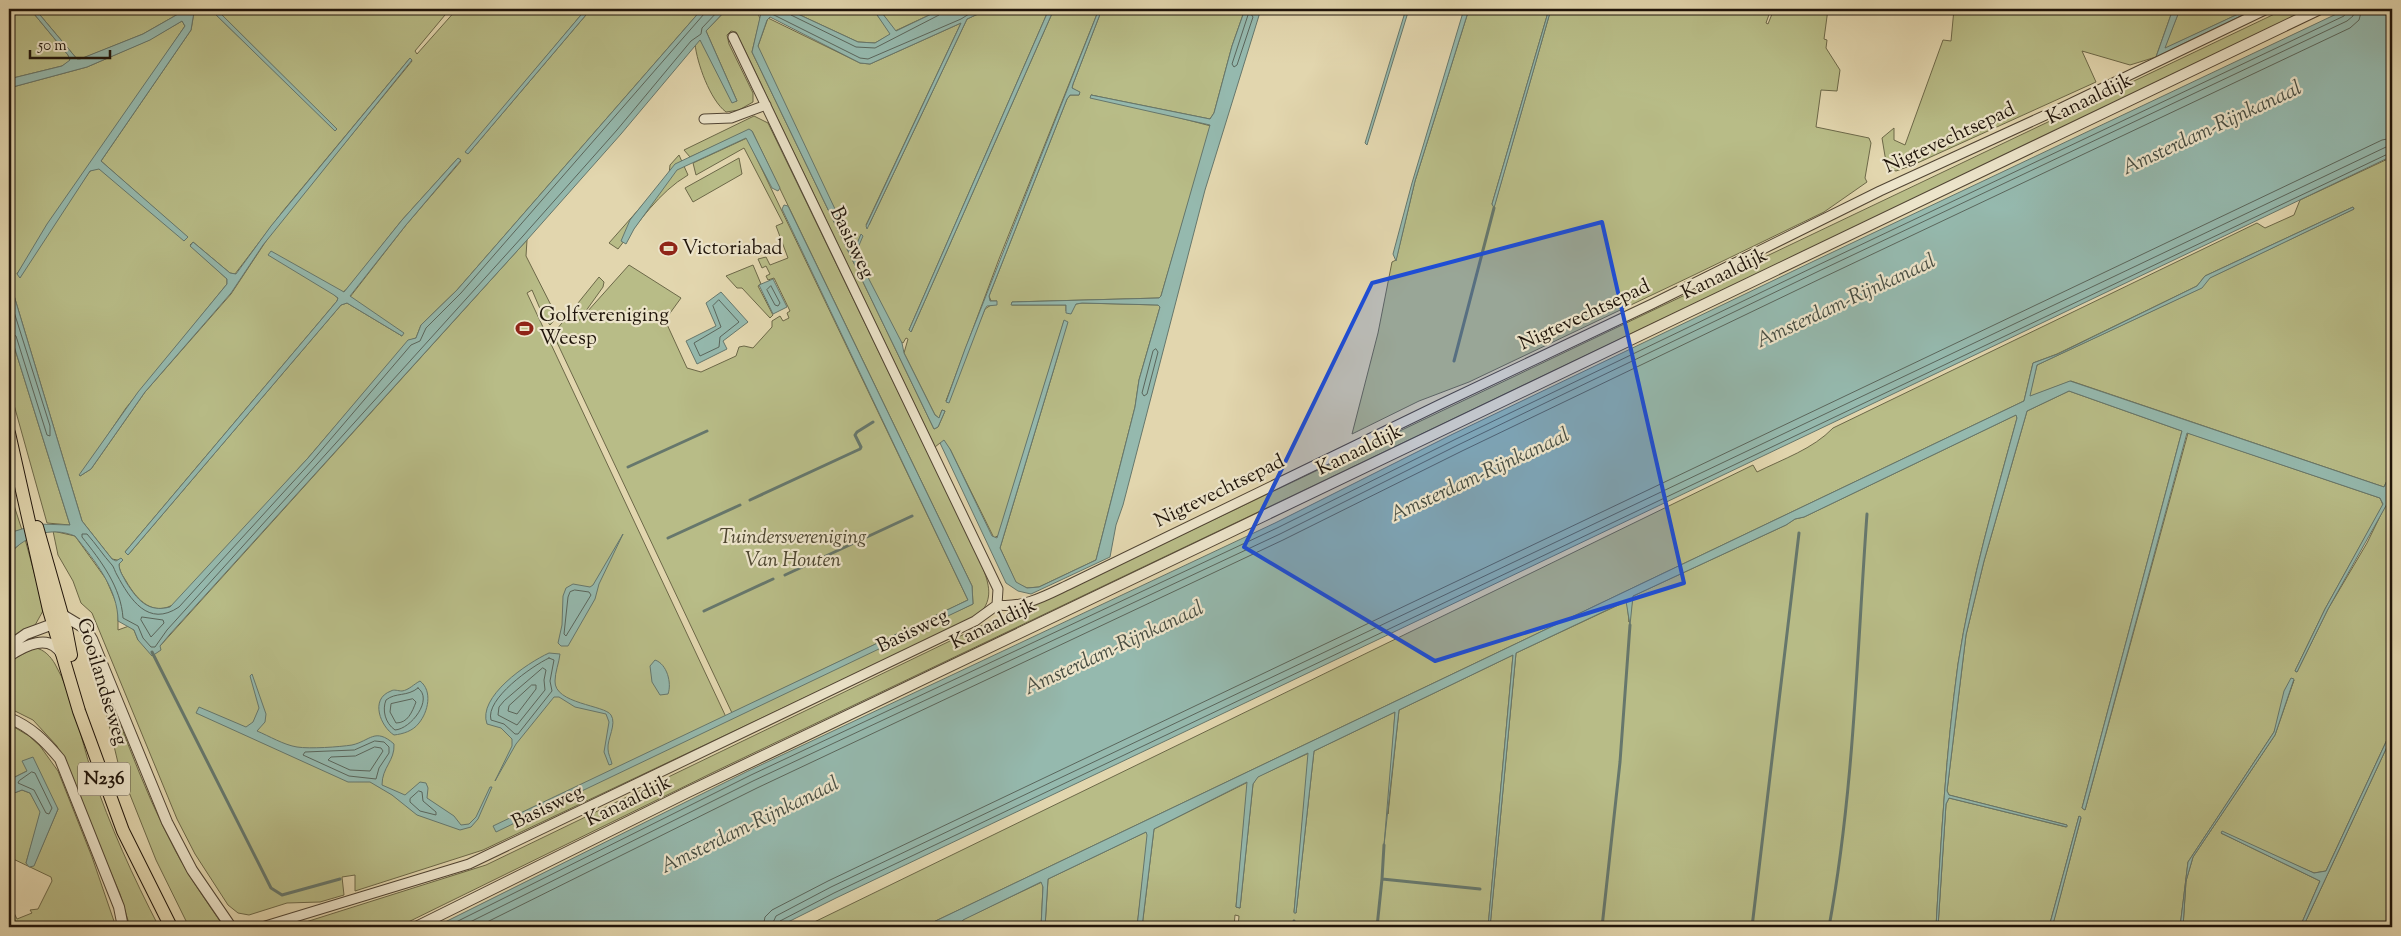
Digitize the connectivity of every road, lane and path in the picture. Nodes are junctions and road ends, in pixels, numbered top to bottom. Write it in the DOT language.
graph roads {
  1 [pos="2267,9"];
  2 [pos="2320,9"];
  3 [pos="733,37"];
  4 [pos="766,105"];
  5 [pos="704,119"];
  6 [pos="9,433"];
  7 [pos="997,605"];
  8 [pos="57,619"];
  9 [pos="9,646"];
  10 [pos="9,656"];
  11 [pos="63,658"];
  12 [pos="9,718"];
  13 [pos="123,927"];
  14 [pos="171,927"];
  15 [pos="176,927"];
  16 [pos="231,927"];
  17 [pos="262,927"];
  18 [pos="416,927"];
  1 -- 7 [label="street, Nigtevechtsepad"];
  2 -- 18 [label="street, Kanaaldijk"];
  3 -- 4 [label="street, Basisweg"];
  4 -- 5 [label="street"];
  4 -- 7 [label="street, Basisweg"];
  6 -- 8 [label="main road, Gooilandseweg / N236"];
  7 -- 17 [label="street, Basisweg"];
  8 -- 9 [label="street"];
  8 -- 11 [label="main road, Gooilandseweg / N236"];
  8 -- 15 [label="main road, Gooilandseweg / N236"];
  8 -- 16 [label="street"];
  10 -- 11 [label="street"];
  11 -- 14 [label="main road, Gooilandseweg / N236"];
  12 -- 13 [label="street"];
}
